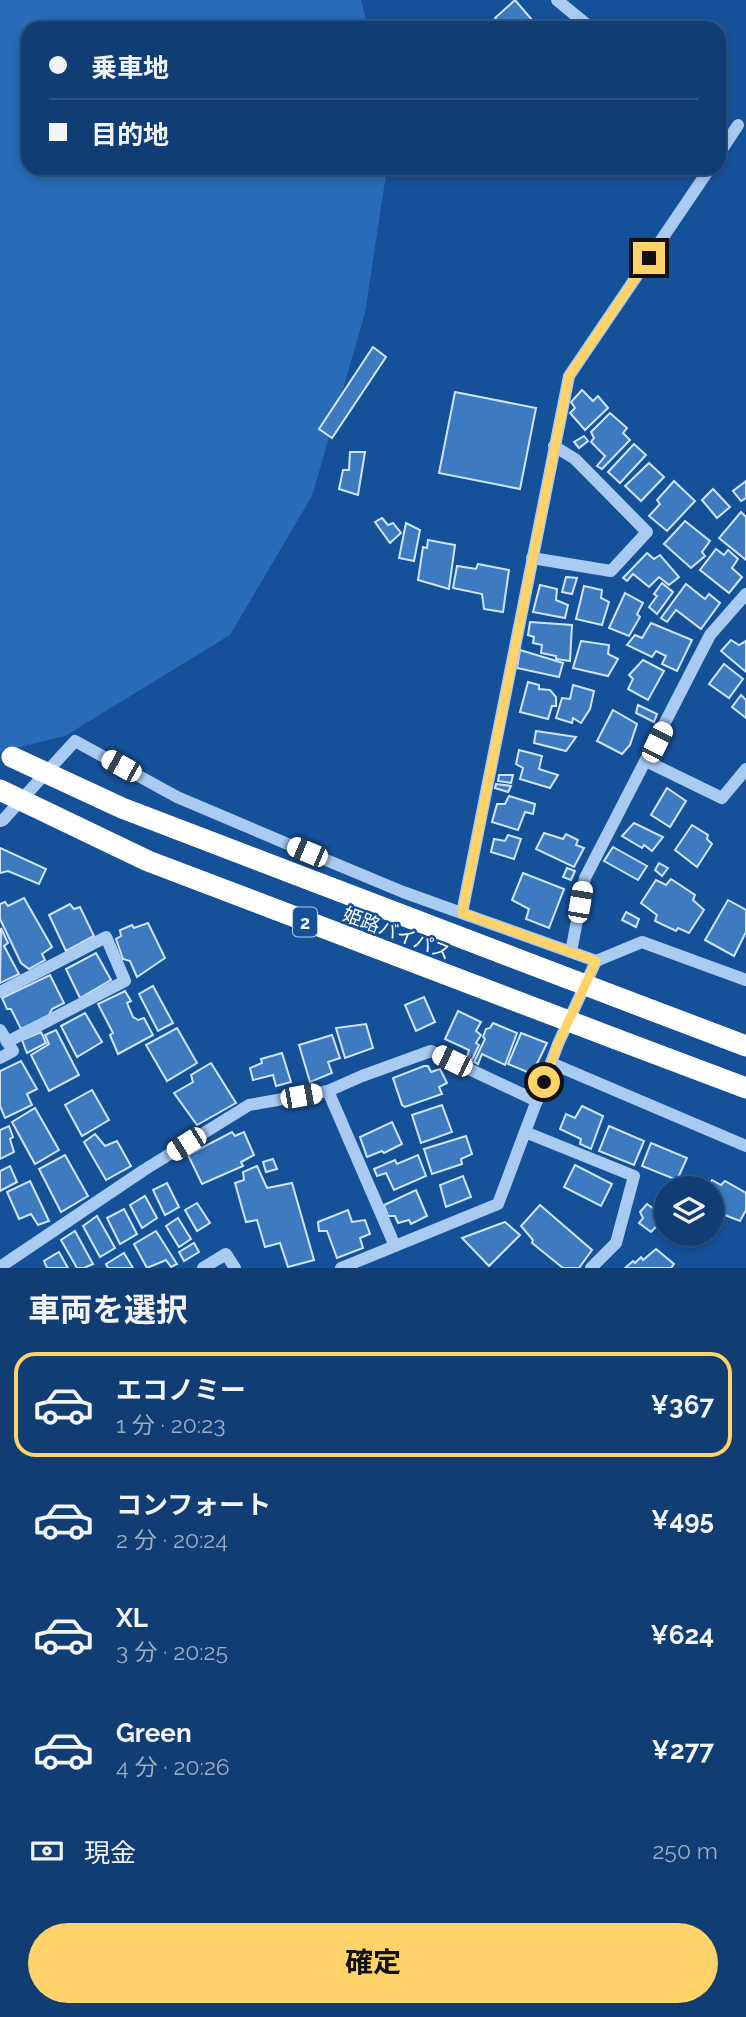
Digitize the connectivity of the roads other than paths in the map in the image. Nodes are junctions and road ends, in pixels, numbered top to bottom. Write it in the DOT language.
graph roads {
  1 [pos="557,0"];
  2 [pos="582,21"];
  3 [pos="738,125"];
  4 [pos="726,143"];
  5 [pos="705,175"];
  6 [pos="554,446"];
  7 [pos="532,558"];
  8 [pos="746,594"];
  9 [pos="6,754"];
  10 [pos="646,761"];
  11 [pos="746,769"];
  12 [pos="0,790"];
  13 [pos="0,821"];
  14 [pos="462,913"];
  15 [pos="571,951"];
  16 [pos="596,961"];
  17 [pos="746,980"];
  18 [pos="0,992"];
  19 [pos="0,1030"];
  20 [pos="7,1042"];
  21 [pos="746,1046"];
  22 [pos="0,1058"];
  23 [pos="551,1063"];
  24 [pos="746,1088"];
  25 [pos="327,1091"];
  26 [pos="537,1101"];
  27 [pos="525,1132"];
  28 [pos="746,1146"];
  29 [pos="395,1246"];
  30 [pos="0,1268"];
  31 [pos="203,1268"];
  32 [pos="235,1268"];
  33 [pos="341,1268"];
  34 [pos="591,1268"];
  1 -- 2 [label="street"];
  3 -- 4 [label="street"];
  5 -- 6 [label="street"];
  6 -- 7 [label="street"];
  6 -- 7 [label="street"];
  7 -- 14 [label="street"];
  8 -- 10 [label="street"];
  9 -- 21 [label="highway, 姫路バイパス / 2, bridge"];
  10 -- 11 [label="street"];
  10 -- 15 [label="street"];
  12 -- 24 [label="highway, 姫路バイパス / 2, bridge"];
  13 -- 14 [label="street"];
  14 -- 15 [label="street"];
  15 -- 16 [label="street"];
  16 -- 17 [label="street"];
  16 -- 23 [label="street"];
  18 -- 20 [label="street"];
  19 -- 20 [label="street"];
  20 -- 22 [label="street"];
  23 -- 26 [label="street"];
  23 -- 28 [label="street"];
  25 -- 26 [label="street"];
  25 -- 29 [label="street"];
  25 -- 30 [label="street"];
  26 -- 27 [label="street"];
  27 -- 29 [label="street"];
  27 -- 34 [label="street"];
  29 -- 33 [label="street"];
  31 -- 32 [label="street"];
}
